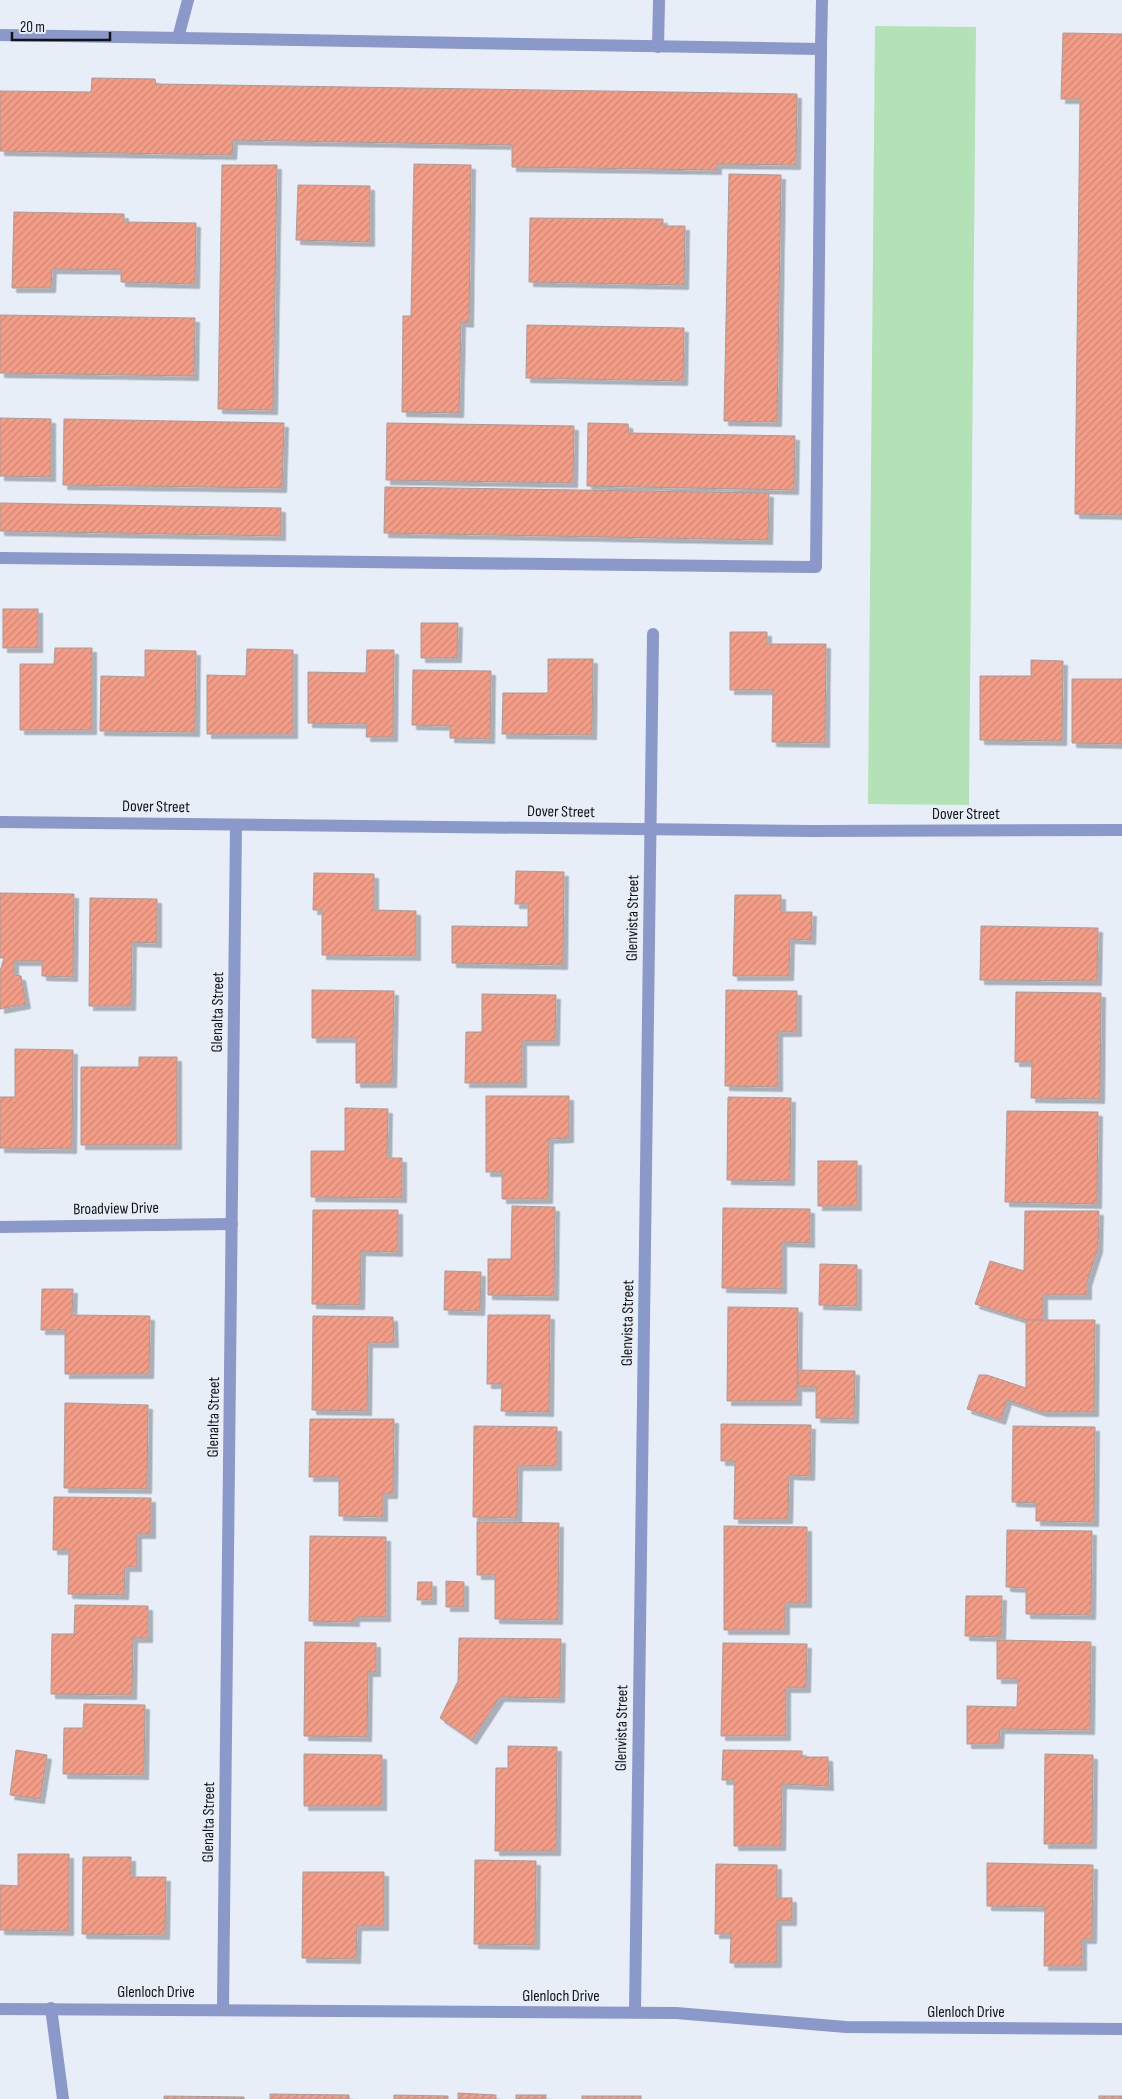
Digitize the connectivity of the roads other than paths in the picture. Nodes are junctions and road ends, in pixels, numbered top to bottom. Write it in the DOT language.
graph roads {
  1 [pos="188,0"];
  2 [pos="659,0"];
  3 [pos="822,0"];
  4 [pos="0,35"];
  5 [pos="178,38"];
  6 [pos="658,47"];
  7 [pos="821,48"];
  8 [pos="0,558"];
  9 [pos="653,634"];
  10 [pos="0,822"];
  11 [pos="236,825"];
  12 [pos="651,830"];
  13 [pos="1122,830"];
  14 [pos="232,1224"];
  15 [pos="0,1227"];
  16 [pos="0,2008"];
  17 [pos="51,2008"];
  18 [pos="223,2009"];
  19 [pos="635,2012"];
  20 [pos="1122,2029"];
  21 [pos="63,2099"];
  1 -- 5 [label="street"];
  2 -- 6 [label="street"];
  3 -- 7 [label="street"];
  4 -- 5 [label="street"];
  5 -- 6 [label="street"];
  6 -- 7 [label="street"];
  7 -- 8 [label="street"];
  9 -- 12 [label="street, Glenvista Street"];
  10 -- 11 [label="street, Dover Street"];
  11 -- 12 [label="street, Dover Street"];
  11 -- 14 [label="street, Glenalta Street"];
  12 -- 13 [label="street, Dover Street"];
  12 -- 19 [label="street, Glenvista Street"];
  14 -- 15 [label="street, Broadview Drive"];
  14 -- 18 [label="street, Glenalta Street"];
  16 -- 17 [label="street, Glenloch Drive"];
  17 -- 18 [label="street, Glenloch Drive"];
  17 -- 21 [label="street"];
  18 -- 19 [label="street, Glenloch Drive"];
  19 -- 20 [label="street, Glenloch Drive"];
}
